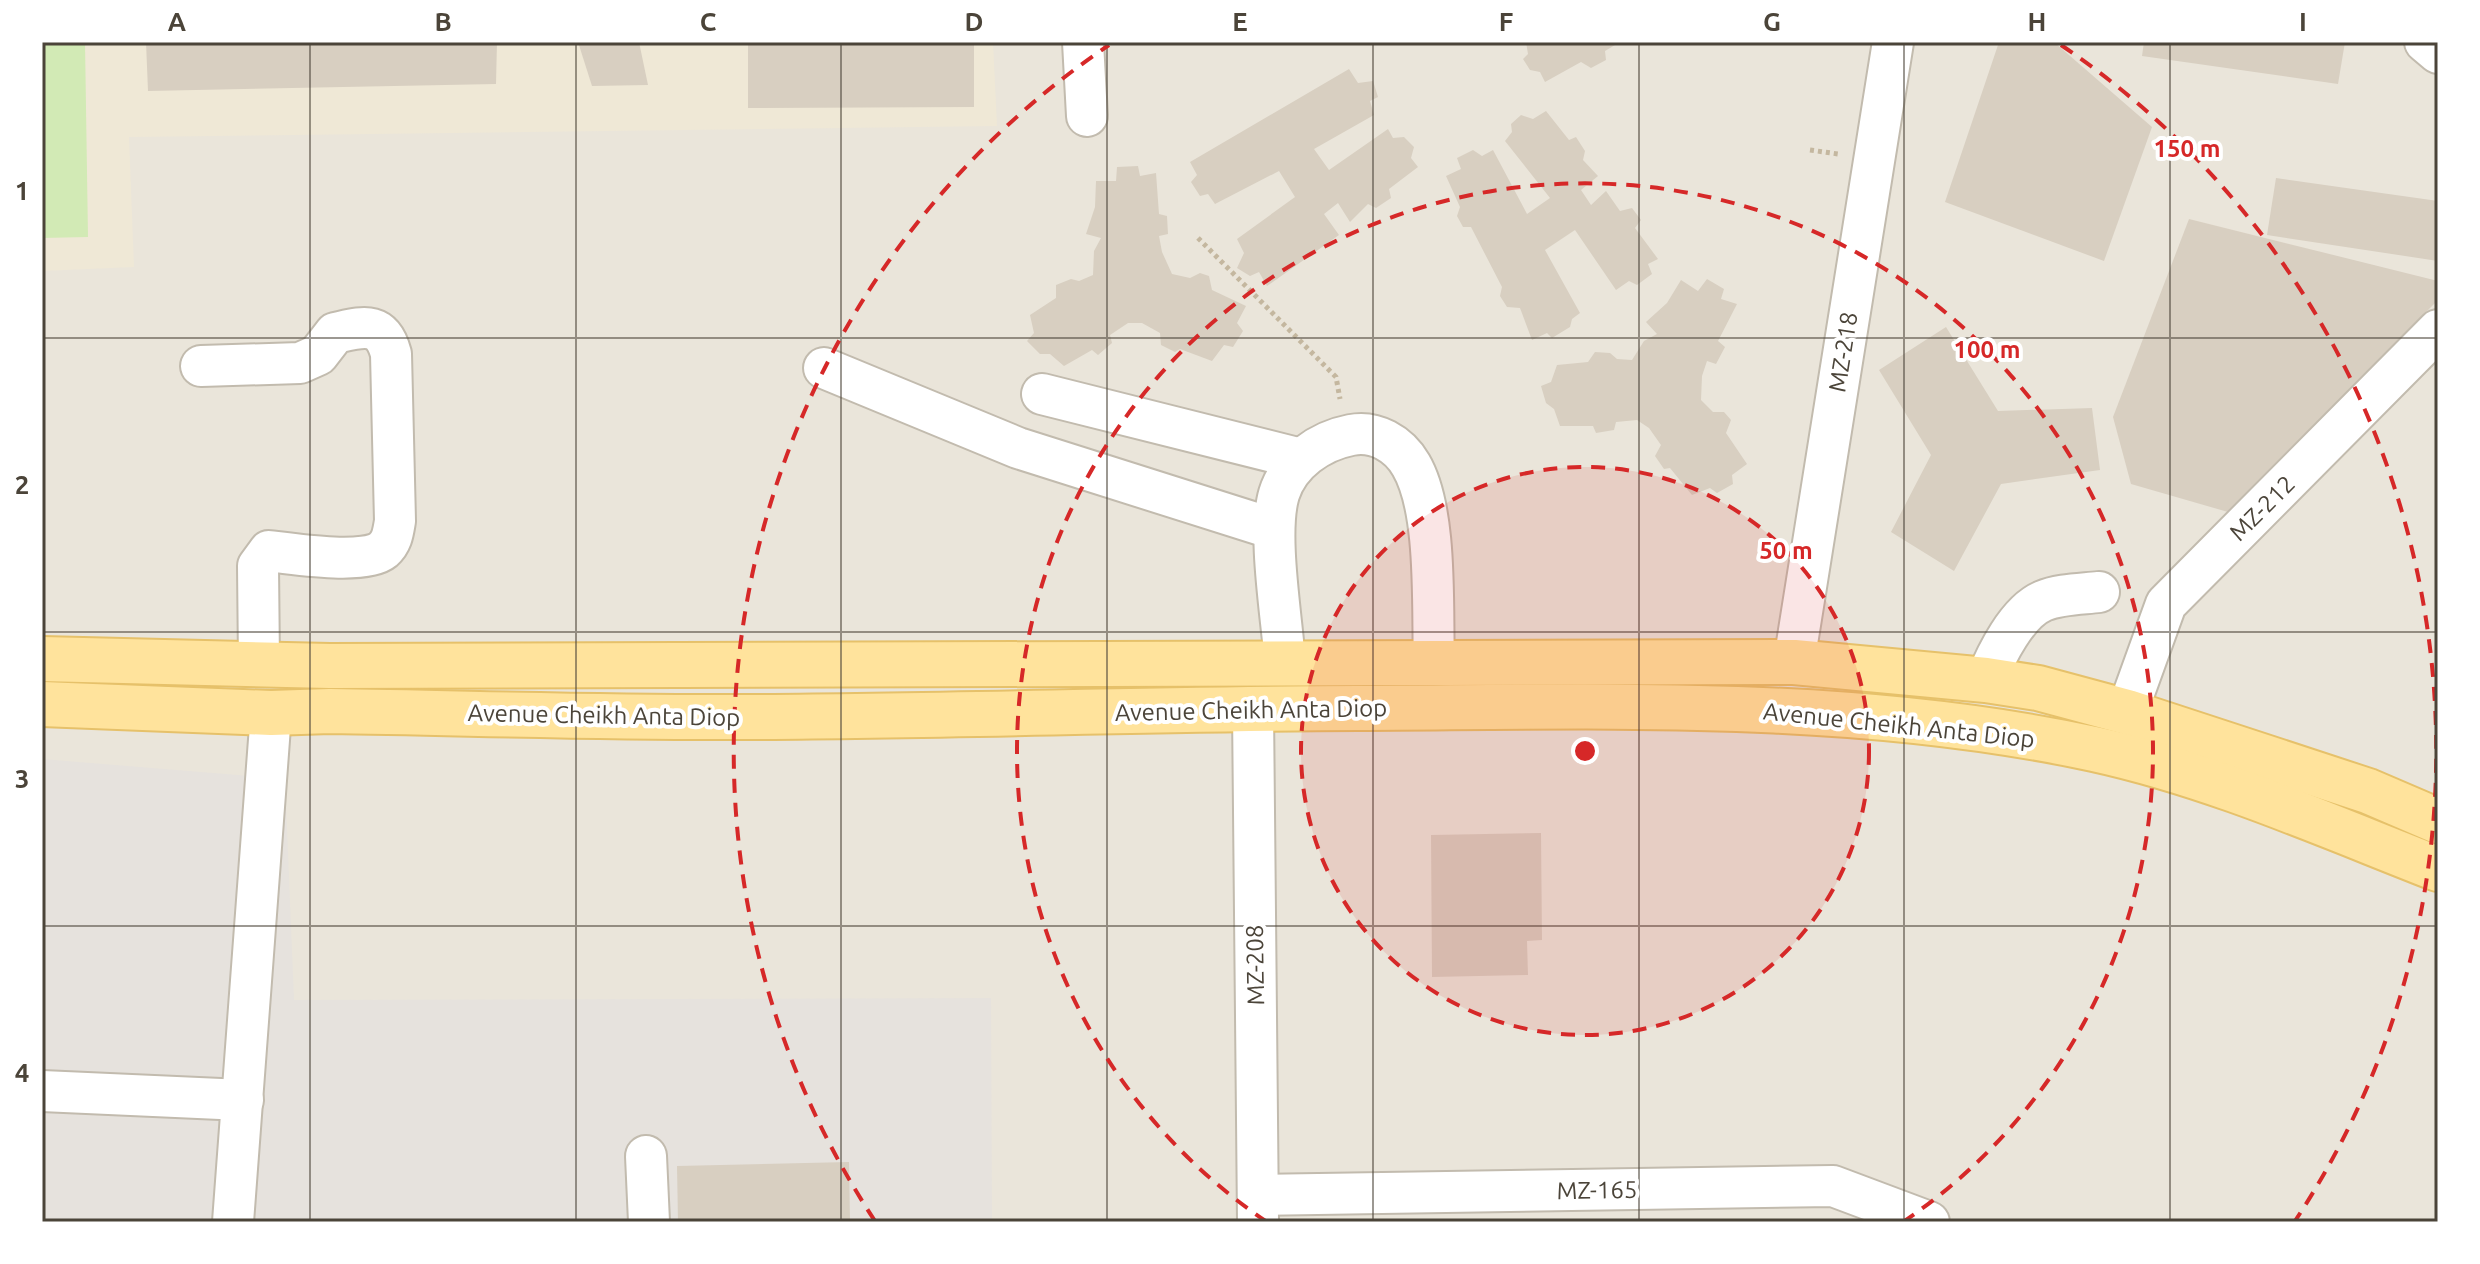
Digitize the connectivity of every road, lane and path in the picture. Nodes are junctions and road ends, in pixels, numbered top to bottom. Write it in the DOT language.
graph roads {
  1 [pos="1083,42"];
  2 [pos="1893,42"];
  3 [pos="2425,42"];
  4 [pos="2438,53"];
  5 [pos="1087,116"];
  6 [pos="1198,238"];
  7 [pos="2438,330"];
  8 [pos="201,366"];
  9 [pos="824,368"];
  10 [pos="1042,394"];
  11 [pos="1345,436"];
  12 [pos="1301,459"];
  13 [pos="1274,529"];
  14 [pos="2099,592"];
  15 [pos="42,659"];
  16 [pos="1794,662"];
  17 [pos="1285,663"];
  18 [pos="1434,663"];
  19 [pos="259,664"];
  20 [pos="1986,680"];
  21 [pos="42,704"];
  22 [pos="1253,709"];
  23 [pos="2127,712"];
  24 [pos="271,713"];
  25 [pos="2438,821"];
  26 [pos="2438,869"];
  27 [pos="42,1091"];
  28 [pos="243,1100"];
  29 [pos="646,1156"];
  30 [pos="1642,1206"];
  31 [pos="1258,1208"];
  32 [pos="233,1222"];
  33 [pos="649,1222"];
  34 [pos="1929,1222"];
  1 -- 5 [label="street"];
  2 -- 16 [label="street, MZ-218"];
  3 -- 4 [label="street"];
  6 -- 11 [label="path"];
  7 -- 23 [label="street, MZ-212"];
  8 -- 19 [label="street"];
  9 -- 13 [label="street"];
  10 -- 12 [label="street"];
  11 -- 12 [label="street"];
  11 -- 18 [label="street"];
  12 -- 13 [label="street"];
  13 -- 17 [label="street"];
  14 -- 20 [label="street"];
  15 -- 19 [label="main road, Avenue Cheikh Anta Diop"];
  16 -- 18 [label="main road, Avenue Cheikh Anta Diop"];
  16 -- 20 [label="main road, Avenue Cheikh Anta Diop"];
  17 -- 18 [label="main road, Avenue Cheikh Anta Diop"];
  17 -- 19 [label="main road, Avenue Cheikh Anta Diop"];
  20 -- 23 [label="main road, Avenue Cheikh Anta Diop"];
  21 -- 24 [label="main road, Avenue Cheikh Anta Diop"];
  22 -- 24 [label="main road, Avenue Cheikh Anta Diop"];
  22 -- 26 [label="main road, Avenue Cheikh Anta Diop"];
  22 -- 31 [label="street, MZ-208"];
  23 -- 25 [label="main road, Avenue Cheikh Anta Diop"];
  24 -- 28 [label="street"];
  27 -- 28 [label="street"];
  28 -- 32 [label="street"];
  29 -- 33 [label="street"];
  30 -- 31 [label="street, MZ-165"];
  30 -- 34 [label="street, MZ-165"];
}
